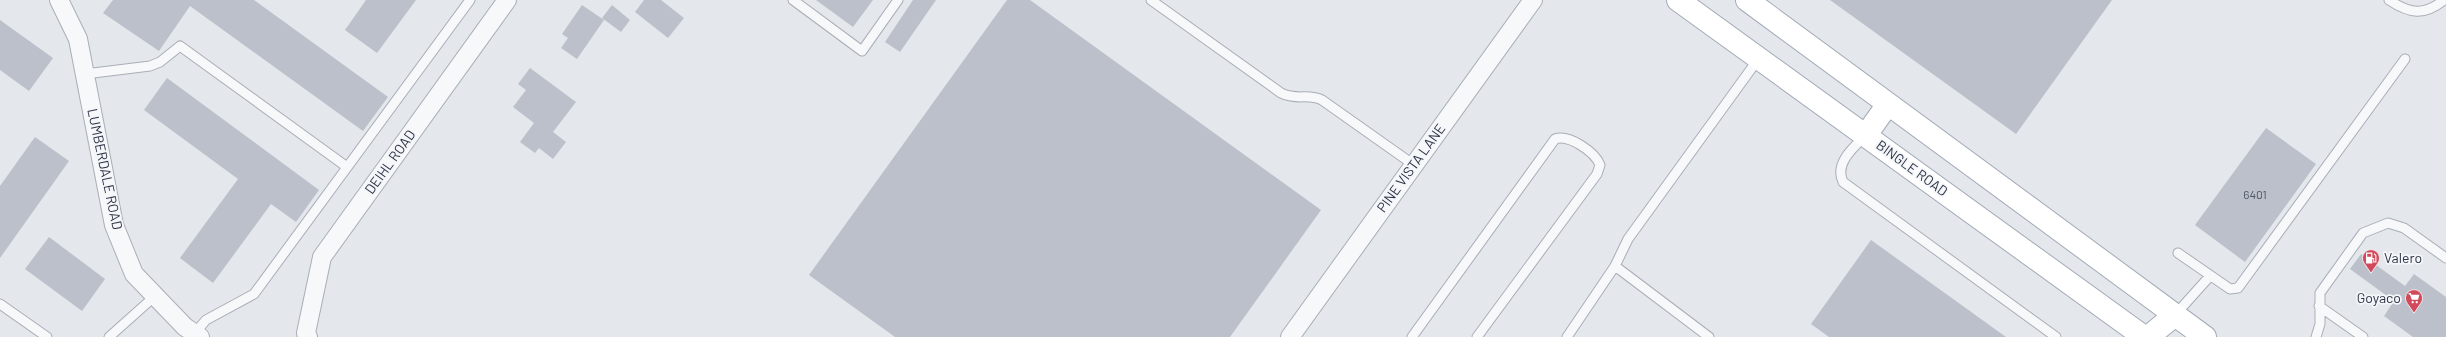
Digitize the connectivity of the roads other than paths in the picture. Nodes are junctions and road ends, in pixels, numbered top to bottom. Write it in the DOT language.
graph roads {
  1 [pos="59,0"];
  2 [pos="470,0"];
  3 [pos="507,0"];
  4 [pos="793,0"];
  5 [pos="898,0"];
  6 [pos="1151,0"];
  7 [pos="1533,0"];
  8 [pos="1678,0"];
  9 [pos="1747,0"];
  10 [pos="2389,0"];
  11 [pos="2444,0"];
  12 [pos="1759,58"];
  13 [pos="2405,59"];
  14 [pos="85,74"];
  15 [pos="1888,104"];
  16 [pos="1866,135"];
  17 [pos="1414,165"];
  18 [pos="347,167"];
  19 [pos="2178,253"];
  20 [pos="2446,258"];
  21 [pos="1615,266"];
  22 [pos="2210,276"];
  23 [pos="155,296"];
  24 [pos="0,304"];
  25 [pos="2319,306"];
  26 [pos="2175,315"];
  27 [pos="197,335"];
  28 [pos="47,337"];
  29 [pos="109,337"];
  30 [pos="308,337"];
  31 [pos="1290,337"];
  32 [pos="1412,337"];
  33 [pos="1477,337"];
  34 [pos="1567,337"];
  35 [pos="1709,337"];
  36 [pos="2056,337"];
  37 [pos="2144,337"];
  38 [pos="2148,337"];
  39 [pos="2206,337"];
  40 [pos="2316,337"];
  41 [pos="2363,337"];
  1 -- 14 [label="street, LUMBERDALE ROAD"];
  2 -- 18 [label="lane"];
  3 -- 30 [label="street, DEIHL ROAD"];
  4 -- 5 [label="lane"];
  6 -- 17 [label="lane"];
  7 -- 17 [label="street, PINE VISTA LANE"];
  8 -- 12 [label="main road, BINGLE ROAD"];
  9 -- 15 [label="main road"];
  10 -- 11 [label="lane"];
  12 -- 16 [label="main road, BINGLE ROAD"];
  12 -- 21 [label="lane"];
  13 -- 22 [label="lane"];
  14 -- 18 [label="lane"];
  14 -- 23 [label="street, LUMBERDALE ROAD"];
  15 -- 16 [label="main road"];
  15 -- 26 [label="main road"];
  16 -- 36 [label="lane"];
  16 -- 37 [label="main road, BINGLE ROAD"];
  17 -- 31 [label="street, PINE VISTA LANE"];
  18 -- 27 [label="lane"];
  19 -- 22 [label="lane"];
  20 -- 25 [label="lane"];
  21 -- 34 [label="lane"];
  21 -- 35 [label="lane"];
  22 -- 26 [label="lane"];
  23 -- 27 [label="street, LUMBERDALE ROAD"];
  23 -- 29 [label="lane"];
  24 -- 28 [label="lane"];
  25 -- 40 [label="lane"];
  25 -- 41 [label="lane"];
  26 -- 38 [label="main road"];
  26 -- 39 [label="main road"];
  32 -- 33 [label="lane"];
}
